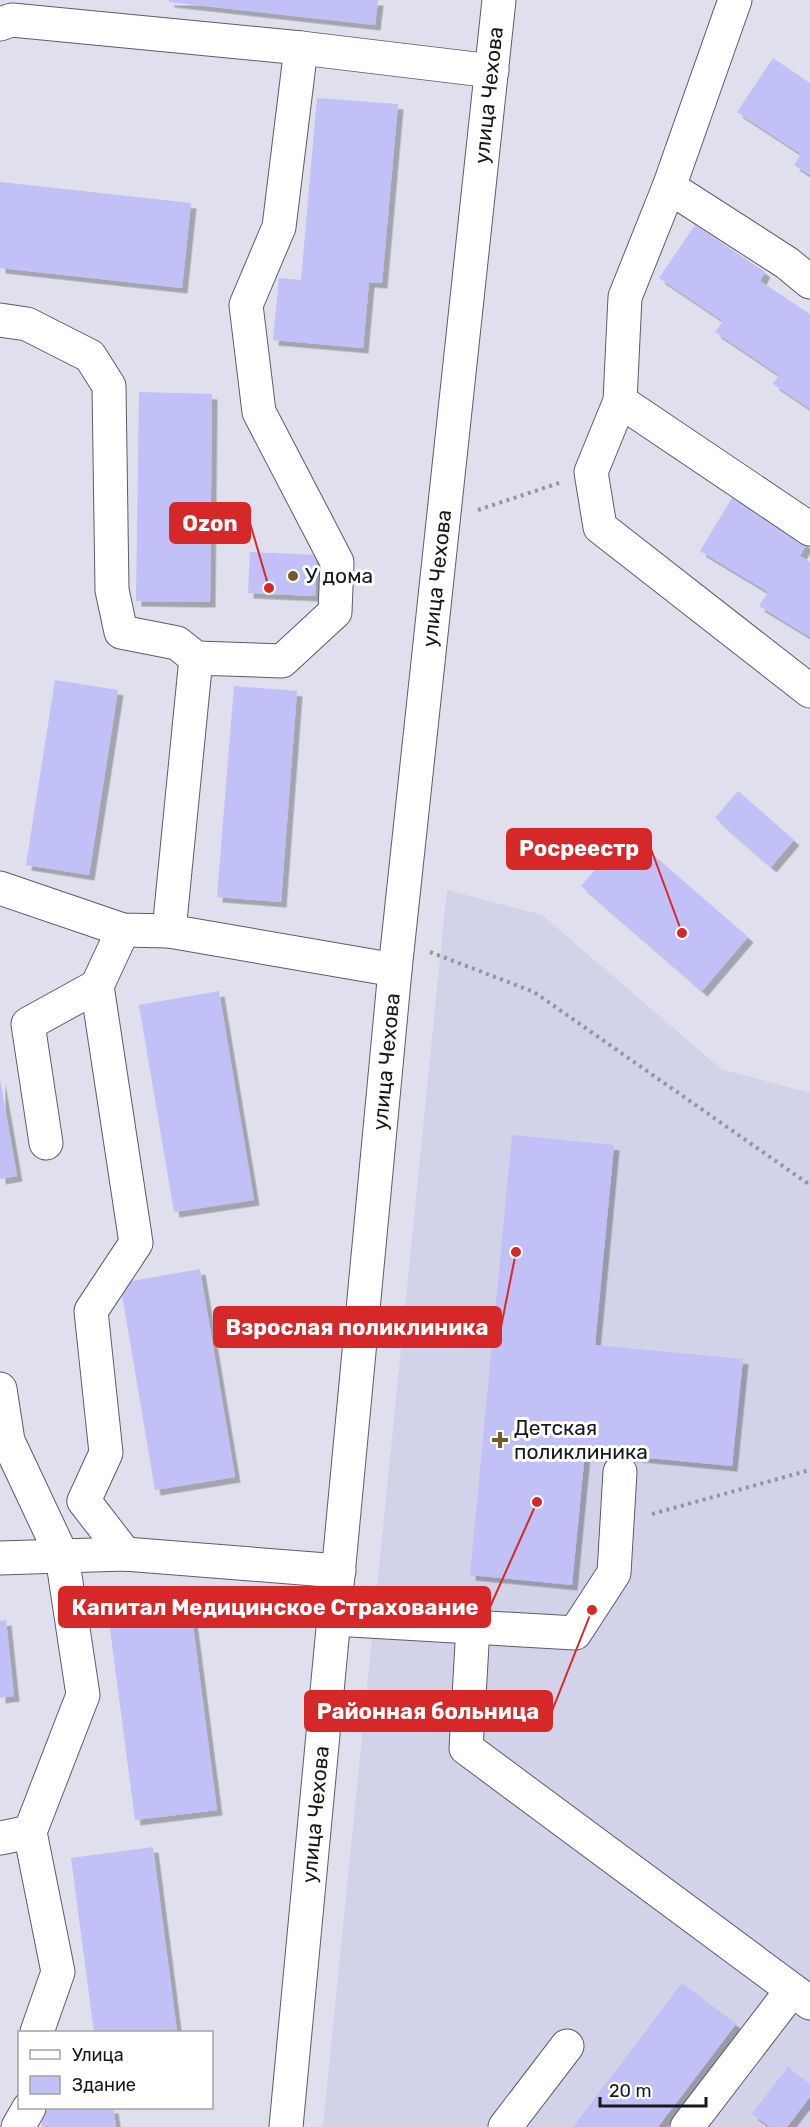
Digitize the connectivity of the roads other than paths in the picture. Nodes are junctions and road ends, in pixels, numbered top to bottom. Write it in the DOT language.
graph roads {
  1 [pos="499,0"];
  2 [pos="735,0"];
  3 [pos="9,15"];
  4 [pos="301,48"];
  5 [pos="492,71"];
  6 [pos="669,187"];
  7 [pos="810,282"];
  8 [pos="0,320"];
  9 [pos="620,401"];
  10 [pos="810,529"];
  11 [pos="196,658"];
  12 [pos="810,692"];
  13 [pos="0,888"];
  14 [pos="123,930"];
  15 [pos="169,932"];
  16 [pos="397,955"];
  17 [pos="98,986"];
  18 [pos="46,1143"];
  19 [pos="0,1389"];
  20 [pos="620,1472"];
  21 [pos="125,1554"];
  22 [pos="62,1556"];
  23 [pos="0,1558"];
  24 [pos="339,1570"];
  25 [pos="334,1619"];
  26 [pos="473,1627"];
  27 [pos="15,1835"];
  28 [pos="801,1996"];
  29 [pos="37,2031"];
  30 [pos="567,2046"];
  31 [pos="28,2109"];
  32 [pos="18,2127"];
  33 [pos="286,2127"];
  34 [pos="505,2127"];
  35 [pos="687,2127"];
  1 -- 5 [label="street, улица Чехова"];
  2 -- 6 [label="street"];
  3 -- 4 [label="street"];
  4 -- 5 [label="street"];
  4 -- 11 [label="street"];
  5 -- 16 [label="street, улица Чехова"];
  6 -- 7 [label="street"];
  6 -- 9 [label="street"];
  8 -- 11 [label="street"];
  9 -- 10 [label="street"];
  9 -- 12 [label="street"];
  11 -- 15 [label="street"];
  13 -- 14 [label="street"];
  14 -- 15 [label="street"];
  14 -- 17 [label="street"];
  15 -- 16 [label="street"];
  16 -- 24 [label="street, улица Чехова"];
  17 -- 18 [label="street"];
  17 -- 21 [label="street"];
  19 -- 22 [label="street"];
  20 -- 26 [label="street"];
  21 -- 22 [label="street"];
  21 -- 24 [label="street"];
  22 -- 23 [label="street"];
  22 -- 27 [label="street"];
  24 -- 25 [label="street, улица Чехова"];
  25 -- 26 [label="street"];
  25 -- 33 [label="street, улица Чехова"];
  26 -- 28 [label="street"];
  27 -- 29 [label="street"];
  28 -- 35 [label="street"];
  30 -- 34 [label="street"];
  31 -- 32 [label="street"];
}
